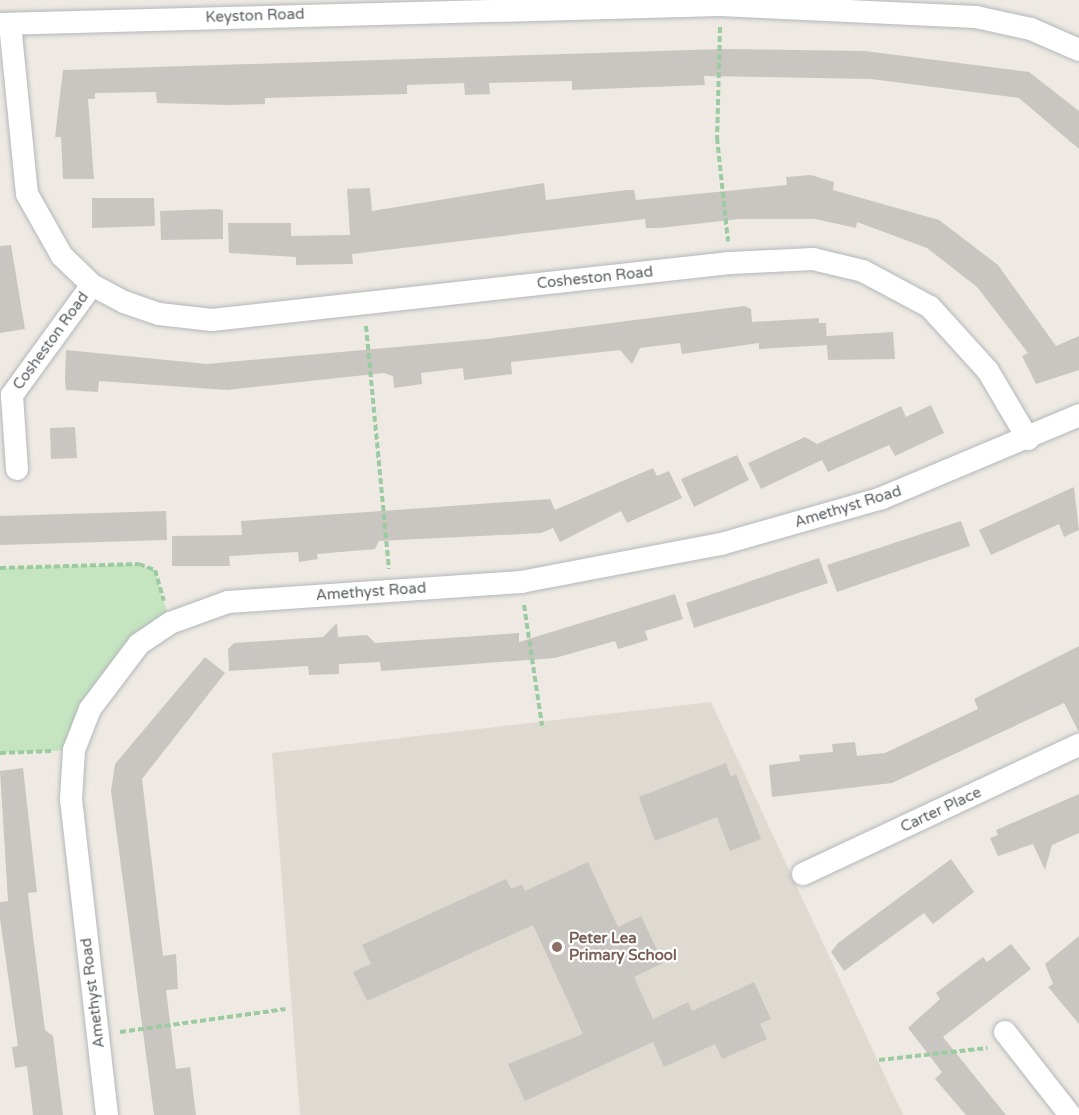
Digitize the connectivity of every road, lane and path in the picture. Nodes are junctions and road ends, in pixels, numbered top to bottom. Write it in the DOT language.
graph roads {
  1 [pos="720,5"];
  2 [pos="5,24"];
  3 [pos="1079,50"];
  4 [pos="730,262"];
  5 [pos="92,285"];
  6 [pos="364,304"];
  7 [pos="1079,415"];
  8 [pos="1028,439"];
  9 [pos="17,469"];
  10 [pos="0,568"];
  11 [pos="521,582"];
  12 [pos="391,591"];
  13 [pos="170,623"];
  14 [pos="542,726"];
  15 [pos="1079,745"];
  16 [pos="74,750"];
  17 [pos="0,753"];
  18 [pos="803,874"];
  19 [pos="285,1010"];
  20 [pos="98,1035"];
  21 [pos="1010,1039"];
  22 [pos="879,1060"];
  23 [pos="107,1115"];
  24 [pos="1070,1115"];
  1 -- 2 [label="street, Keyston Road"];
  1 -- 3 [label="street, Keyston Road"];
  1 -- 4 [label="path"];
  2 -- 5 [label="street, Cosheston Road"];
  4 -- 6 [label="street, Cosheston Road"];
  4 -- 8 [label="street, Cosheston Road"];
  5 -- 6 [label="street, Cosheston Road"];
  5 -- 9 [label="street, Cosheston Road"];
  6 -- 12 [label="path"];
  7 -- 8 [label="street, Amethyst Road"];
  8 -- 11 [label="street, Amethyst Road"];
  10 -- 13 [label="path"];
  11 -- 12 [label="street, Amethyst Road"];
  11 -- 14 [label="path"];
  12 -- 13 [label="street, Amethyst Road"];
  13 -- 16 [label="street, Amethyst Road"];
  15 -- 18 [label="street, Carter Place"];
  16 -- 17 [label="path"];
  16 -- 20 [label="street, Amethyst Road"];
  19 -- 20 [label="path"];
  20 -- 23 [label="street, Amethyst Road"];
  21 -- 22 [label="path"];
  21 -- 24 [label="street"];
}
